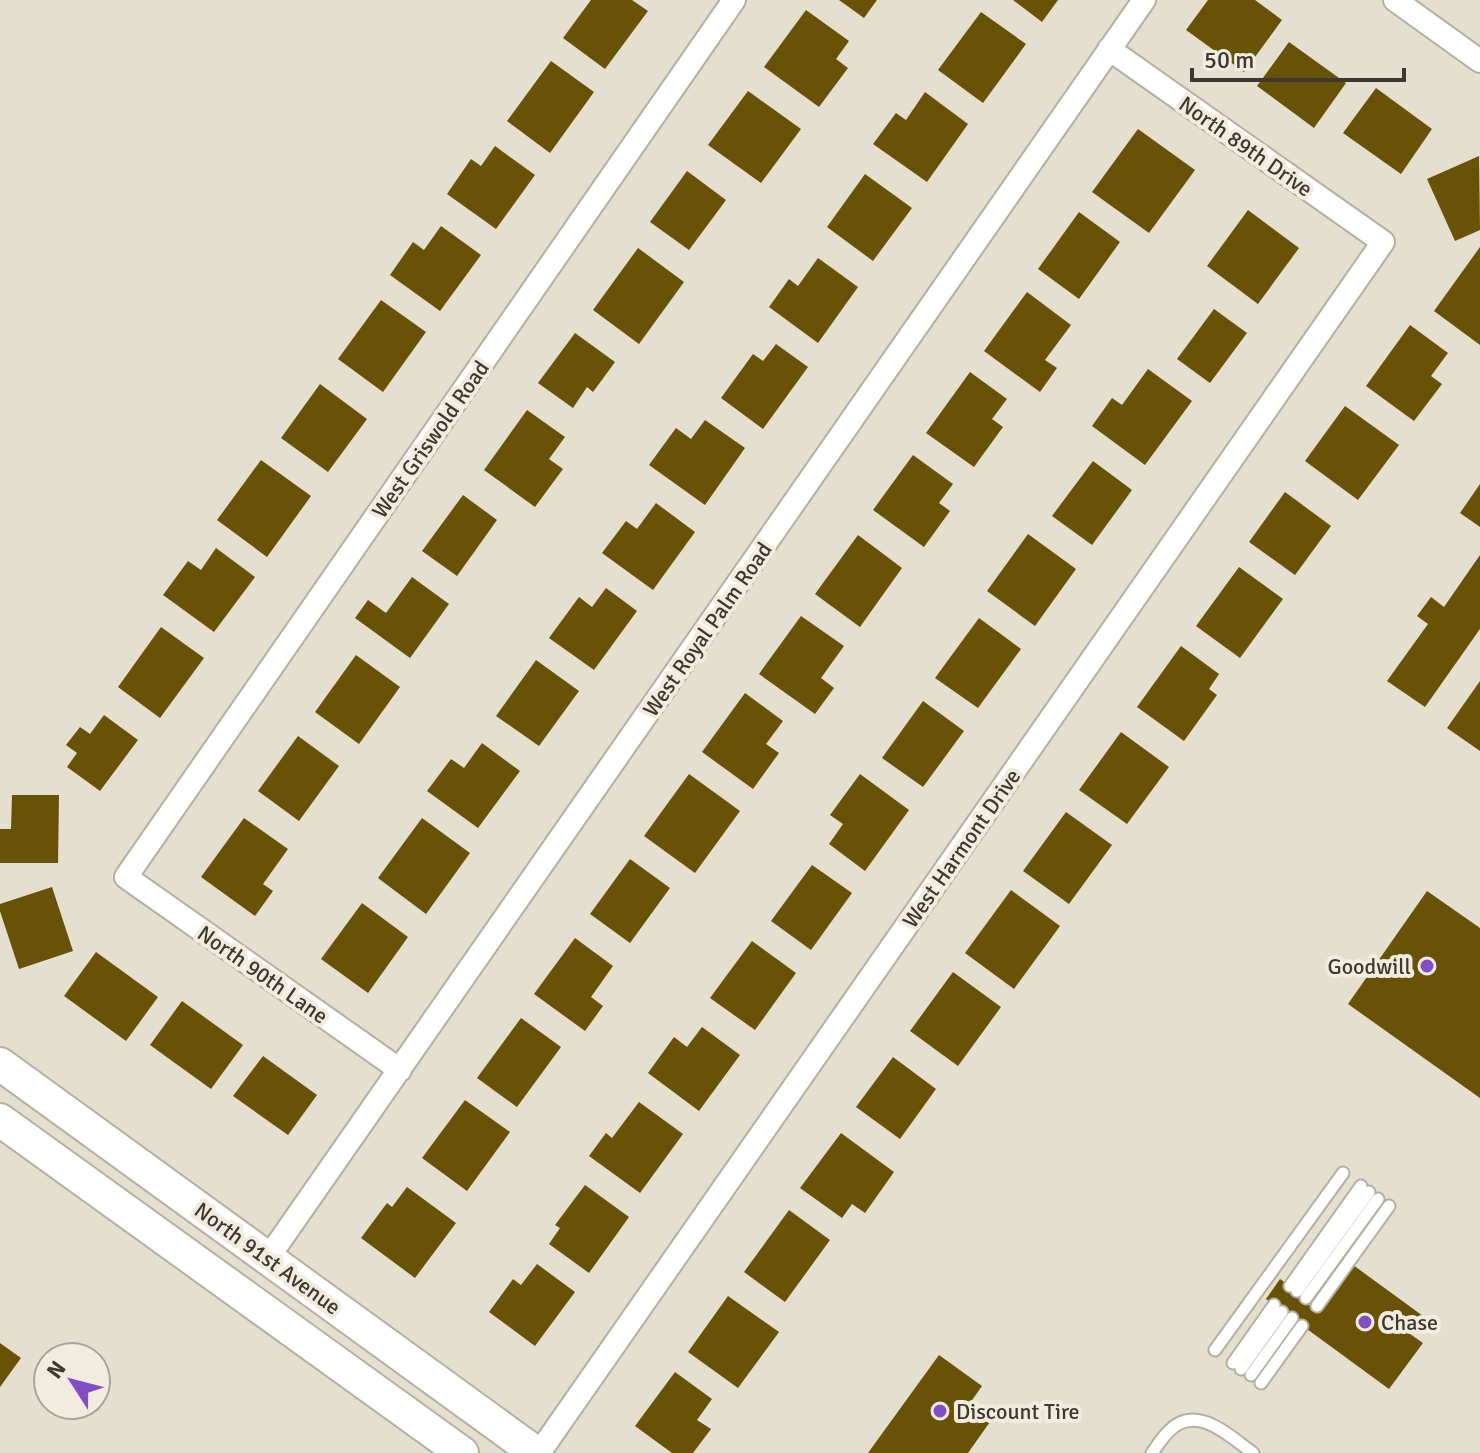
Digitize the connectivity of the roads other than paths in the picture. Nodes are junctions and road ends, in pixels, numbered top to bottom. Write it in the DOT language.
graph roads {
  1 [pos="734,0"];
  2 [pos="1144,0"];
  3 [pos="1395,0"];
  4 [pos="1109,49"];
  5 [pos="1480,61"];
  6 [pos="1383,242"];
  7 [pos="126,877"];
  8 [pos="0,1064"];
  9 [pos="400,1070"];
  10 [pos="0,1120"];
  11 [pos="65,1166"];
  12 [pos="1343,1173"];
  13 [pos="268,1258"];
  14 [pos="1298,1292"];
  15 [pos="1317,1306"];
  16 [pos="1215,1350"];
  17 [pos="1247,1372"];
  18 [pos="462,1453"];
  19 [pos="538,1453"];
  20 [pos="1152,1453"];
  21 [pos="1253,1453"];
  1 -- 7 [label="street, West Griswold Road"];
  2 -- 4 [label="street, West Royal Palm Road"];
  3 -- 5 [label="street"];
  4 -- 6 [label="street, North 89th Drive"];
  4 -- 9 [label="street, West Royal Palm Road"];
  6 -- 19 [label="street, West Harmont Drive"];
  7 -- 9 [label="street, North 90th Lane"];
  8 -- 13 [label="main road, North 91st Avenue"];
  9 -- 13 [label="street, West Royal Palm Road"];
  10 -- 11 [label="main road, North 91st Avenue"];
  11 -- 13 [label="main road"];
  11 -- 18 [label="main road, North 91st Avenue"];
  12 -- 16 [label="lane"];
  13 -- 19 [label="main road, North 91st Avenue"];
  14 -- 15 [label="lane"];
  17 -- 17 [label="lane"];
  20 -- 21 [label="lane"];
}
